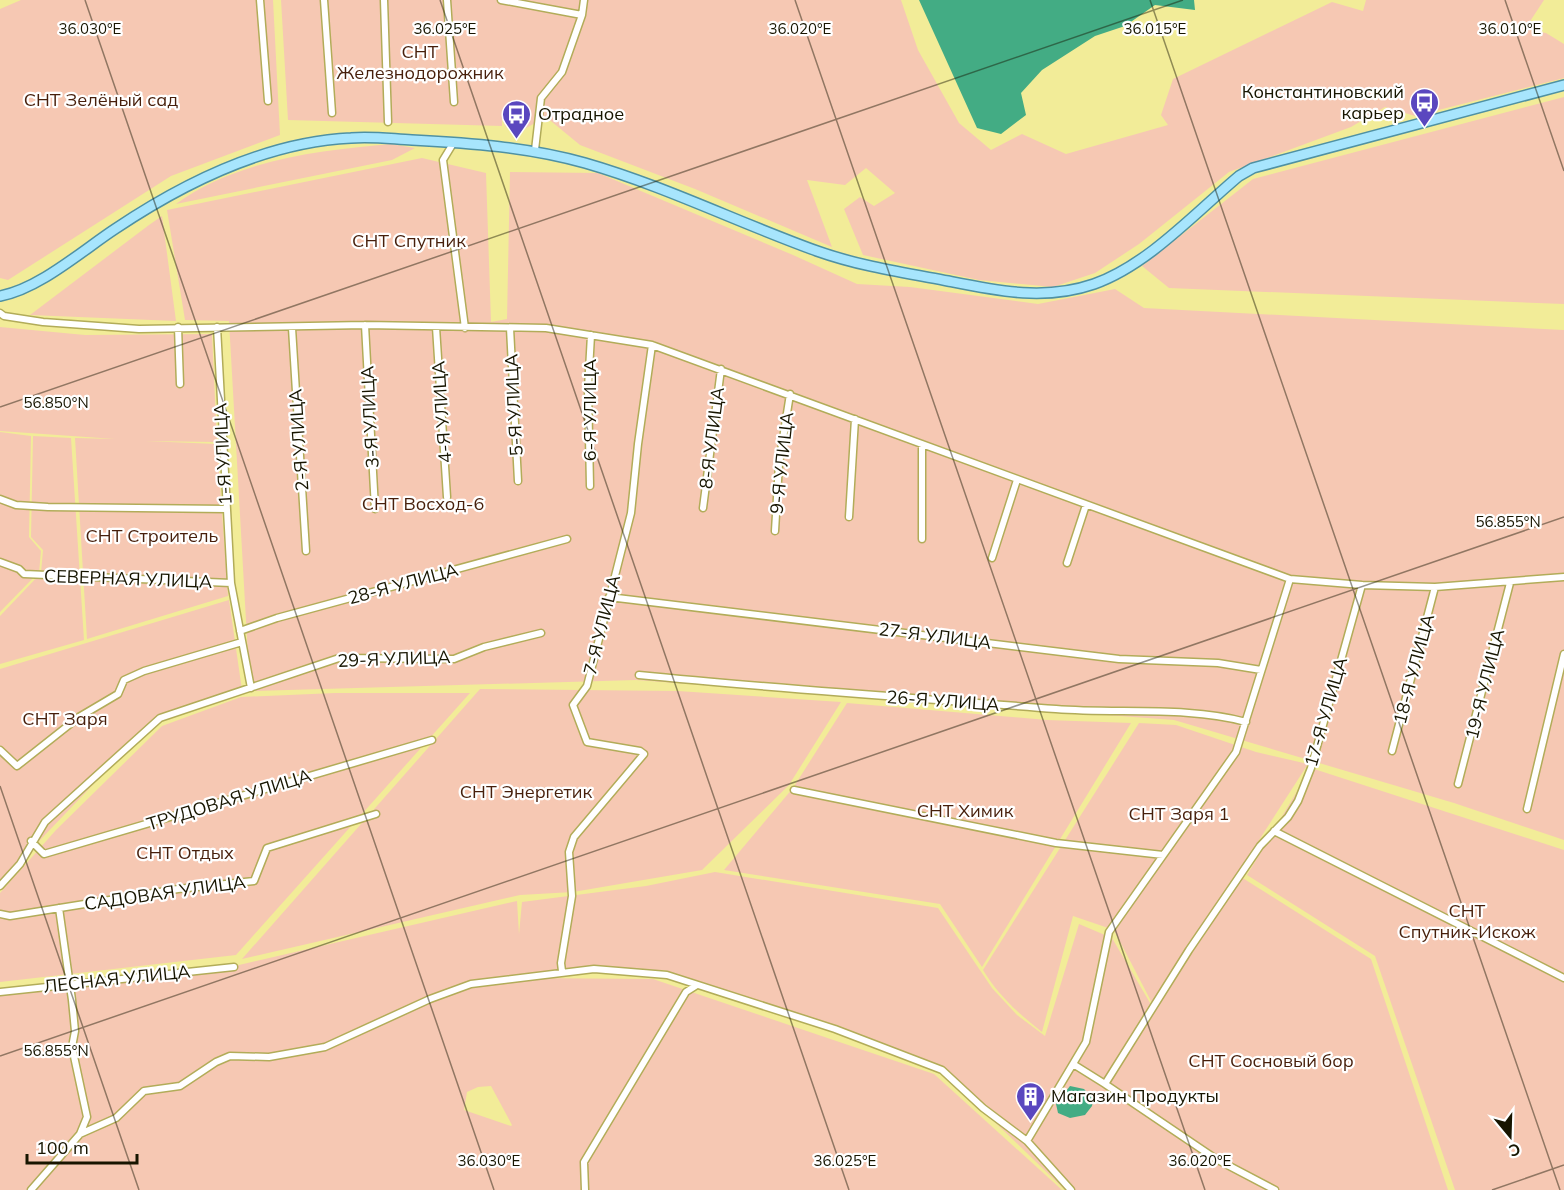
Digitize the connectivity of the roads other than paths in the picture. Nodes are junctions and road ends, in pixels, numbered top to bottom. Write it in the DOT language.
graph roads {
  1 [pos="260,0"];
  2 [pos="324,0"];
  3 [pos="384,0"];
  4 [pos="447,0"];
  5 [pos="501,0"];
  6 [pos="584,0"];
  7 [pos="582,15"];
  8 [pos="1564,85"];
  9 [pos="268,101"];
  10 [pos="454,102"];
  11 [pos="332,114"];
  12 [pos="388,122"];
  13 [pos="454,142"];
  14 [pos="535,150"];
  15 [pos="0,296"];
  16 [pos="0,312"];
  17 [pos="365,325"];
  18 [pos="178,327"];
  19 [pos="218,327"];
  20 [pos="436,327"];
  21 [pos="292,328"];
  22 [pos="465,328"];
  23 [pos="510,328"];
  24 [pos="591,335"];
  25 [pos="652,345"];
  26 [pos="721,369"];
  27 [pos="180,384"];
  28 [pos="790,394"];
  29 [pos="855,419"];
  30 [pos="922,444"];
  31 [pos="1017,480"];
  32 [pos="518,481"];
  33 [pos="590,486"];
  34 [pos="447,497"];
  35 [pos="0,499"];
  36 [pos="1086,505"];
  37 [pos="703,508"];
  38 [pos="226,509"];
  39 [pos="375,509"];
  40 [pos="849,517"];
  41 [pos="775,531"];
  42 [pos="567,539"];
  43 [pos="922,539"];
  44 [pos="306,551"];
  45 [pos="992,558"];
  46 [pos="0,561"];
  47 [pos="1067,563"];
  48 [pos="1564,577"];
  49 [pos="1290,579"];
  50 [pos="231,583"];
  51 [pos="1510,583"];
  52 [pos="1362,585"];
  53 [pos="1436,587"];
  54 [pos="609,597"];
  55 [pos="240,631"];
  56 [pos="542,633"];
  57 [pos="242,642"];
  58 [pos="1564,654"];
  59 [pos="1261,669"];
  60 [pos="639,675"];
  61 [pos="249,688"];
  62 [pos="1246,722"];
  63 [pos="432,740"];
  64 [pos="0,750"];
  65 [pos="1392,751"];
  66 [pos="1458,784"];
  67 [pos="794,790"];
  68 [pos="1527,809"];
  69 [pos="376,814"];
  70 [pos="1274,831"];
  71 [pos="31,841"];
  72 [pos="1163,855"];
  73 [pos="0,886"];
  74 [pos="59,908"];
  75 [pos="0,914"];
  76 [pos="234,967"];
  77 [pos="562,971"];
  78 [pos="1564,978"];
  79 [pos="69,984"];
  80 [pos="697,985"];
  81 [pos="0,992"];
  82 [pos="1073,1064"];
  83 [pos="1105,1084"];
  84 [pos="80,1134"];
  85 [pos="1027,1142"];
  86 [pos="31,1190"];
  87 [pos="585,1190"];
  88 [pos="1071,1190"];
  89 [pos="1275,1190"];
  1 -- 9 [label="street"];
  2 -- 11 [label="street"];
  3 -- 12 [label="street"];
  4 -- 10 [label="street"];
  5 -- 7 [label="street"];
  6 -- 7 [label="street"];
  7 -- 14 [label="street"];
  8 -- 14 [label="main road"];
  13 -- 14 [label="main road"];
  13 -- 15 [label="main road"];
  13 -- 22 [label="street"];
  16 -- 18 [label="street"];
  17 -- 20 [label="street"];
  17 -- 21 [label="street"];
  17 -- 39 [label="street, 3-Я УЛИЦА"];
  18 -- 19 [label="street"];
  18 -- 27 [label="street"];
  19 -- 21 [label="street"];
  19 -- 38 [label="street, 1-Я УЛИЦА"];
  20 -- 22 [label="street"];
  20 -- 34 [label="street, 4-Я УЛИЦА"];
  21 -- 44 [label="street, 2-Я УЛИЦА"];
  22 -- 23 [label="street"];
  23 -- 24 [label="street"];
  23 -- 32 [label="street, 5-Я УЛИЦА"];
  24 -- 25 [label="street"];
  24 -- 33 [label="street, 6-Я УЛИЦА"];
  25 -- 26 [label="street"];
  25 -- 54 [label="street, 7-Я УЛИЦА"];
  26 -- 28 [label="street"];
  26 -- 37 [label="street, 8-Я УЛИЦА"];
  28 -- 29 [label="street"];
  28 -- 41 [label="street, 9-Я УЛИЦА"];
  29 -- 30 [label="street"];
  29 -- 40 [label="street"];
  30 -- 31 [label="street"];
  30 -- 43 [label="street"];
  31 -- 36 [label="street"];
  31 -- 45 [label="street"];
  35 -- 38 [label="street"];
  36 -- 47 [label="street"];
  36 -- 49 [label="street"];
  38 -- 50 [label="street, 1-Я УЛИЦА"];
  42 -- 55 [label="street, 28-Я УЛИЦА"];
  46 -- 50 [label="street, СЕВЕРНАЯ УЛИЦА"];
  48 -- 51 [label="street"];
  49 -- 52 [label="street"];
  49 -- 59 [label="street"];
  50 -- 55 [label="street, 1-Я УЛИЦА"];
  51 -- 53 [label="street"];
  51 -- 66 [label="street, 19-Я УЛИЦА"];
  52 -- 53 [label="street"];
  52 -- 70 [label="street, 17-Я УЛИЦА"];
  53 -- 65 [label="street, 18-Я УЛИЦА"];
  54 -- 59 [label="street, 27-Я УЛИЦА"];
  54 -- 77 [label="street, 7-Я УЛИЦА"];
  55 -- 57 [label="street, 1-Я УЛИЦА"];
  56 -- 61 [label="street, 29-Я УЛИЦА"];
  57 -- 61 [label="street, 1-Я УЛИЦА"];
  57 -- 64 [label="street"];
  58 -- 68 [label="street"];
  59 -- 62 [label="street"];
  60 -- 62 [label="street, 26-Я УЛИЦА"];
  61 -- 71 [label="street, 29-Я УЛИЦА"];
  62 -- 72 [label="street"];
  63 -- 71 [label="street, ТРУДОВАЯ УЛИЦА"];
  67 -- 72 [label="street"];
  69 -- 74 [label="street, САДОВАЯ УЛИЦА"];
  70 -- 78 [label="street"];
  70 -- 83 [label="street, 17-Я УЛИЦА"];
  71 -- 73 [label="street, 29-Я УЛИЦА"];
  72 -- 82 [label="street"];
  74 -- 75 [label="street, САДОВАЯ УЛИЦА"];
  74 -- 79 [label="street"];
  76 -- 79 [label="street, ЛЕСНАЯ УЛИЦА"];
  77 -- 80 [label="street"];
  77 -- 84 [label="street"];
  79 -- 81 [label="street, ЛЕСНАЯ УЛИЦА"];
  79 -- 84 [label="street"];
  80 -- 85 [label="street"];
  80 -- 87 [label="street"];
  82 -- 83 [label="street"];
  82 -- 85 [label="street"];
  83 -- 89 [label="street"];
  84 -- 86 [label="street"];
  85 -- 88 [label="street"];
}
